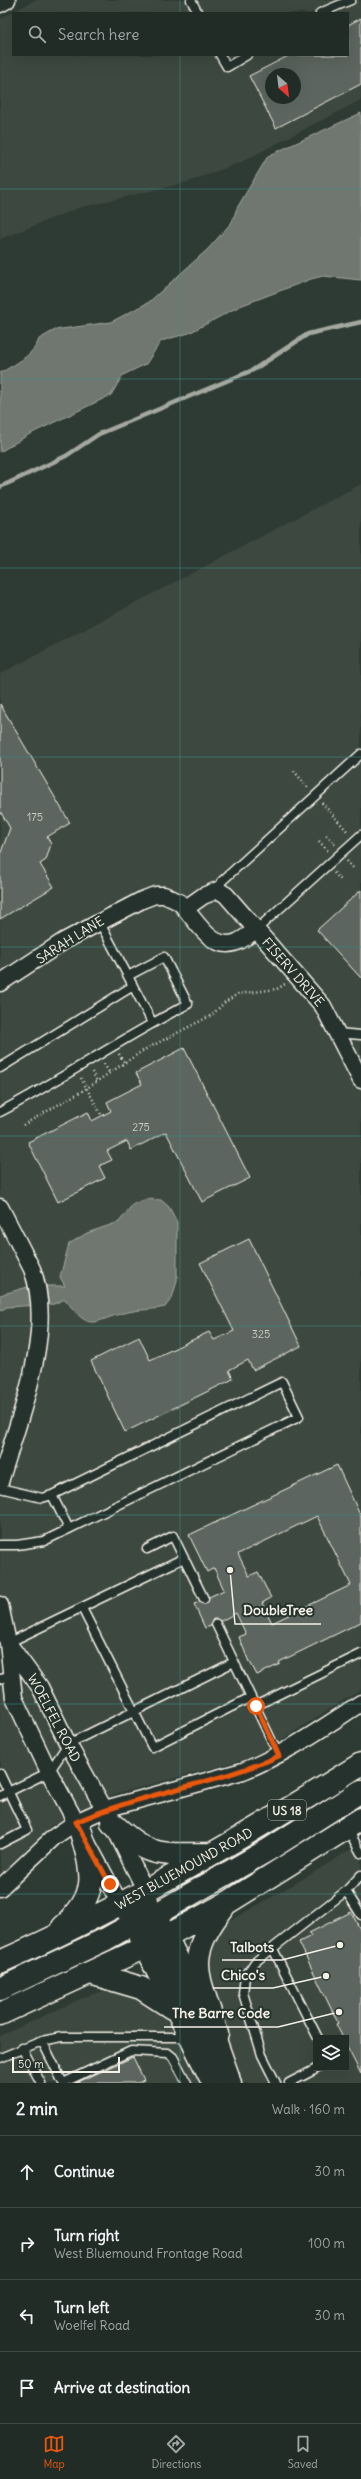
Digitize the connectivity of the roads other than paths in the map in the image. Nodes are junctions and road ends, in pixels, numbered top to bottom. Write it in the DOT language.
graph roads {
  1 [pos="7,0"];
  2 [pos="191,0"];
  3 [pos="351,0"];
  4 [pos="0,4"];
  5 [pos="197,12"];
  6 [pos="322,12"];
  7 [pos="221,56"];
  8 [pos="245,56"];
  9 [pos="361,754"];
  10 [pos="358,838"];
  11 [pos="218,890"];
  12 [pos="142,900"];
  13 [pos="186,908"];
  14 [pos="99,921"];
  15 [pos="256,930"];
  16 [pos="128,976"];
  17 [pos="0,984"];
  18 [pos="133,986"];
  19 [pos="152,1022"];
  20 [pos="337,1033"];
  21 [pos="361,1035"];
  22 [pos="0,1068"];
  23 [pos="361,1080"];
  24 [pos="0,1110"];
  25 [pos="0,1207"];
  26 [pos="0,1482"];
  27 [pos="0,1488"];
  28 [pos="52,1495"];
  29 [pos="69,1529"];
  30 [pos="0,1545"];
  31 [pos="147,1549"];
  32 [pos="184,1558"];
  33 [pos="204,1599"];
  34 [pos="0,1605"];
  35 [pos="82,1608"];
  36 [pos="216,1624"];
  37 [pos="8,1643"];
  38 [pos="361,1654"];
  39 [pos="234,1662"];
  40 [pos="28,1669"];
  41 [pos="5,1677"];
  42 [pos="251,1697"];
  43 [pos="361,1703"];
  44 [pos="256,1706"];
  45 [pos="134,1712"];
  46 [pos="68,1744"];
  47 [pos="279,1756"];
  48 [pos="361,1764"];
  49 [pos="49,1772"];
  50 [pos="0,1774"];
  51 [pos="361,1791"];
  52 [pos="9,1792"];
  53 [pos="0,1796"];
  54 [pos="108,1816"];
  55 [pos="354,1824"];
  56 [pos="78,1826"];
  57 [pos="0,1844"];
  58 [pos="361,1853"];
  59 [pos="212,1854"];
  60 [pos="361,1875"];
  61 [pos="0,1888"];
  62 [pos="145,1890"];
  63 [pos="346,1891"];
  64 [pos="227,1903"];
  65 [pos="121,1904"];
  66 [pos="361,1915"];
  67 [pos="148,1930"];
  68 [pos="39,1944"];
  69 [pos="273,1949"];
  70 [pos="0,1962"];
  71 [pos="90,1973"];
  72 [pos="0,1989"];
  73 [pos="172,2008"];
  74 [pos="0,2014"];
  75 [pos="217,2034"];
  76 [pos="316,2035"];
  77 [pos="187,2037"];
  78 [pos="42,2041"];
  79 [pos="22,2048"];
  80 [pos="0,2058"];
  81 [pos="313,2071"];
  82 [pos="41,2083"];
  83 [pos="63,2083"];
  84 [pos="187,2083"];
  85 [pos="210,2083"];
  86 [pos="230,2083"];
  87 [pos="233,2083"];
  88 [pos="276,2083"];
  89 [pos="289,2083"];
  1 -- 4 [label="street"];
  2 -- 5 [label="lane"];
  3 -- 6 [label="lane"];
  7 -- 8 [label="lane"];
  9 -- 11 [label="lane"];
  10 -- 15 [label="lane"];
  11 -- 13 [label="street"];
  11 -- 15 [label="street, FISERV DRIVE"];
  12 -- 13 [label="street, FISERV DRIVE"];
  12 -- 14 [label="street, SARAH LANE"];
  13 -- 15 [label="street, FISERV DRIVE"];
  14 -- 16 [label="lane"];
  14 -- 17 [label="street, SARAH LANE"];
  15 -- 20 [label="street, FISERV DRIVE"];
  16 -- 18 [label="lane"];
  16 -- 19 [label="lane"];
  18 -- 19 [label="lane"];
  18 -- 22 [label="lane"];
  19 -- 24 [label="lane"];
  20 -- 21 [label="lane"];
  20 -- 23 [label="street, FISERV DRIVE"];
  25 -- 26 [label="street"];
  27 -- 28 [label="lane"];
  28 -- 29 [label="lane"];
  28 -- 29 [label="lane"];
  29 -- 30 [label="lane"];
  31 -- 32 [label="lane"];
  32 -- 33 [label="lane"];
  32 -- 35 [label="lane"];
  34 -- 37 [label="street"];
  35 -- 37 [label="lane"];
  35 -- 45 [label="lane"];
  36 -- 39 [label="lane"];
  37 -- 40 [label="street, WOELFEL ROAD"];
  37 -- 41 [label="street, WOELFEL ROAD"];
  38 -- 44 [label="lane"];
  39 -- 42 [label="lane"];
  39 -- 45 [label="lane"];
  40 -- 41 [label="lane"];
  40 -- 46 [label="street, WOELFEL ROAD"];
  41 -- 49 [label="street, WOELFEL ROAD"];
  42 -- 44 [label="lane"];
  42 -- 45 [label="lane"];
  43 -- 47 [label="street"];
  44 -- 47 [label="lane"];
  45 -- 46 [label="lane"];
  46 -- 49 [label="lane"];
  46 -- 54 [label="street, WOELFEL ROAD"];
  47 -- 54 [label="street"];
  48 -- 59 [label="main road, WEST BLUEMOUND ROAD / US 18"];
  49 -- 52 [label="lane"];
  49 -- 56 [label="street, WOELFEL ROAD"];
  50 -- 52 [label="lane"];
  51 -- 67 [label="main road"];
  52 -- 53 [label="lane"];
  52 -- 57 [label="lane"];
  54 -- 56 [label="street"];
  54 -- 59 [label="main road"];
  54 -- 62 [label="street, WOELFEL ROAD"];
  55 -- 58 [label="lane"];
  55 -- 64 [label="main road"];
  56 -- 61 [label="street"];
  56 -- 65 [label="street, WOELFEL ROAD"];
  56 -- 68 [label="main road"];
  59 -- 62 [label="main road, WEST BLUEMOUND ROAD / US 18"];
  60 -- 63 [label="lane"];
  62 -- 65 [label="main road, WEST BLUEMOUND ROAD / US 18"];
  62 -- 67 [label="main road"];
  63 -- 66 [label="lane"];
  63 -- 69 [label="lane"];
  64 -- 67 [label="main road"];
  64 -- 75 [label="main road"];
  65 -- 67 [label="main road"];
  65 -- 68 [label="main road, WEST BLUEMOUND ROAD / US 18"];
  67 -- 71 [label="main road"];
  67 -- 72 [label="main road"];
  67 -- 73 [label="street"];
  67 -- 75 [label="street"];
  67 -- 86 [label="main road"];
  68 -- 70 [label="main road, WEST BLUEMOUND ROAD / US 18"];
  69 -- 76 [label="lane"];
  69 -- 88 [label="lane"];
  71 -- 73 [label="main road"];
  71 -- 74 [label="main road"];
  73 -- 77 [label="street"];
  75 -- 87 [label="street"];
  77 -- 78 [label="lane"];
  77 -- 85 [label="street"];
  78 -- 79 [label="lane"];
  78 -- 83 [label="lane"];
  79 -- 80 [label="lane"];
  79 -- 82 [label="lane"];
  81 -- 89 [label="lane"];
  83 -- 84 [label="lane"];
}
